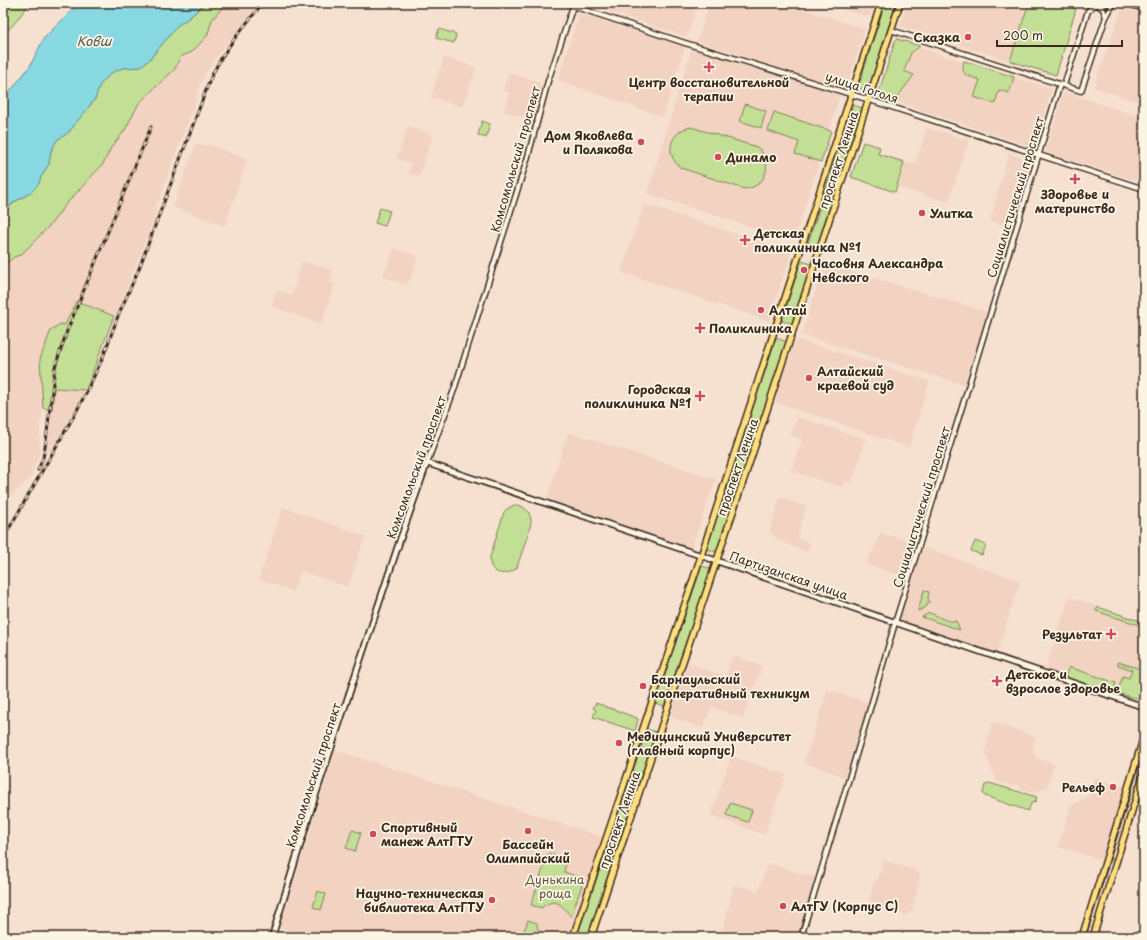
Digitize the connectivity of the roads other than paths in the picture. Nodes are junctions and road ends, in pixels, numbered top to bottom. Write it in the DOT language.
graph roads {
  1 [pos="881,3"];
  2 [pos="900,3"];
  3 [pos="1087,3"];
  4 [pos="1114,3"];
  5 [pos="1125,3"];
  6 [pos="574,4"];
  7 [pos="1099,4"];
  8 [pos="1144,9"];
  9 [pos="1106,16"];
  10 [pos="891,30"];
  11 [pos="1062,84"];
  12 [pos="851,94"];
  13 [pos="868,100"];
  14 [pos="1038,155"];
  15 [pos="1144,189"];
  16 [pos="427,463"];
  17 [pos="701,556"];
  18 [pos="717,561"];
  19 [pos="895,623"];
  20 [pos="1144,707"];
  21 [pos="1144,736"];
  22 [pos="1144,772"];
  23 [pos="1093,900"];
  24 [pos="1104,904"];
  25 [pos="272,937"];
  26 [pos="573,937"];
  27 [pos="591,937"];
  28 [pos="802,937"];
  29 [pos="1082,937"];
  30 [pos="1093,937"];
  1 -- 12 [label="main road, проспект Ленина"];
  2 -- 10 [label="main road, проспект Ленина"];
  3 -- 7 [label="street"];
  4 -- 7 [label="street"];
  4 -- 9 [label="street"];
  5 -- 8 [label="street"];
  6 -- 12 [label="street, улица Гоголя"];
  6 -- 16 [label="street, Комсомольский проспект"];
  7 -- 9 [label="street"];
  7 -- 11 [label="street, Социалистический проспект"];
  9 -- 11 [label="street"];
  10 -- 11 [label="street"];
  10 -- 13 [label="main road, проспект Ленина"];
  11 -- 14 [label="street, Социалистический проспект"];
  12 -- 13 [label="street, улица Гоголя"];
  12 -- 17 [label="main road, проспект Ленина"];
  13 -- 14 [label="street, улица Гоголя"];
  13 -- 18 [label="main road, проспект Ленина"];
  14 -- 15 [label="street, улица Гоголя"];
  14 -- 19 [label="street, Социалистический проспект"];
  16 -- 17 [label="main road, Партизанская улица"];
  16 -- 25 [label="main road, Комсомольский проспект"];
  17 -- 18 [label="main road, Партизанская улица"];
  17 -- 26 [label="main road, проспект Ленина"];
  18 -- 19 [label="main road, Партизанская улица"];
  18 -- 27 [label="main road, проспект Ленина"];
  19 -- 20 [label="main road, Партизанская улица"];
  19 -- 28 [label="street, Социалистический проспект"];
  21 -- 23 [label="main road"];
  22 -- 24 [label="main road"];
  23 -- 24 [label="main road"];
  23 -- 29 [label="main road"];
  24 -- 30 [label="main road"];
}
